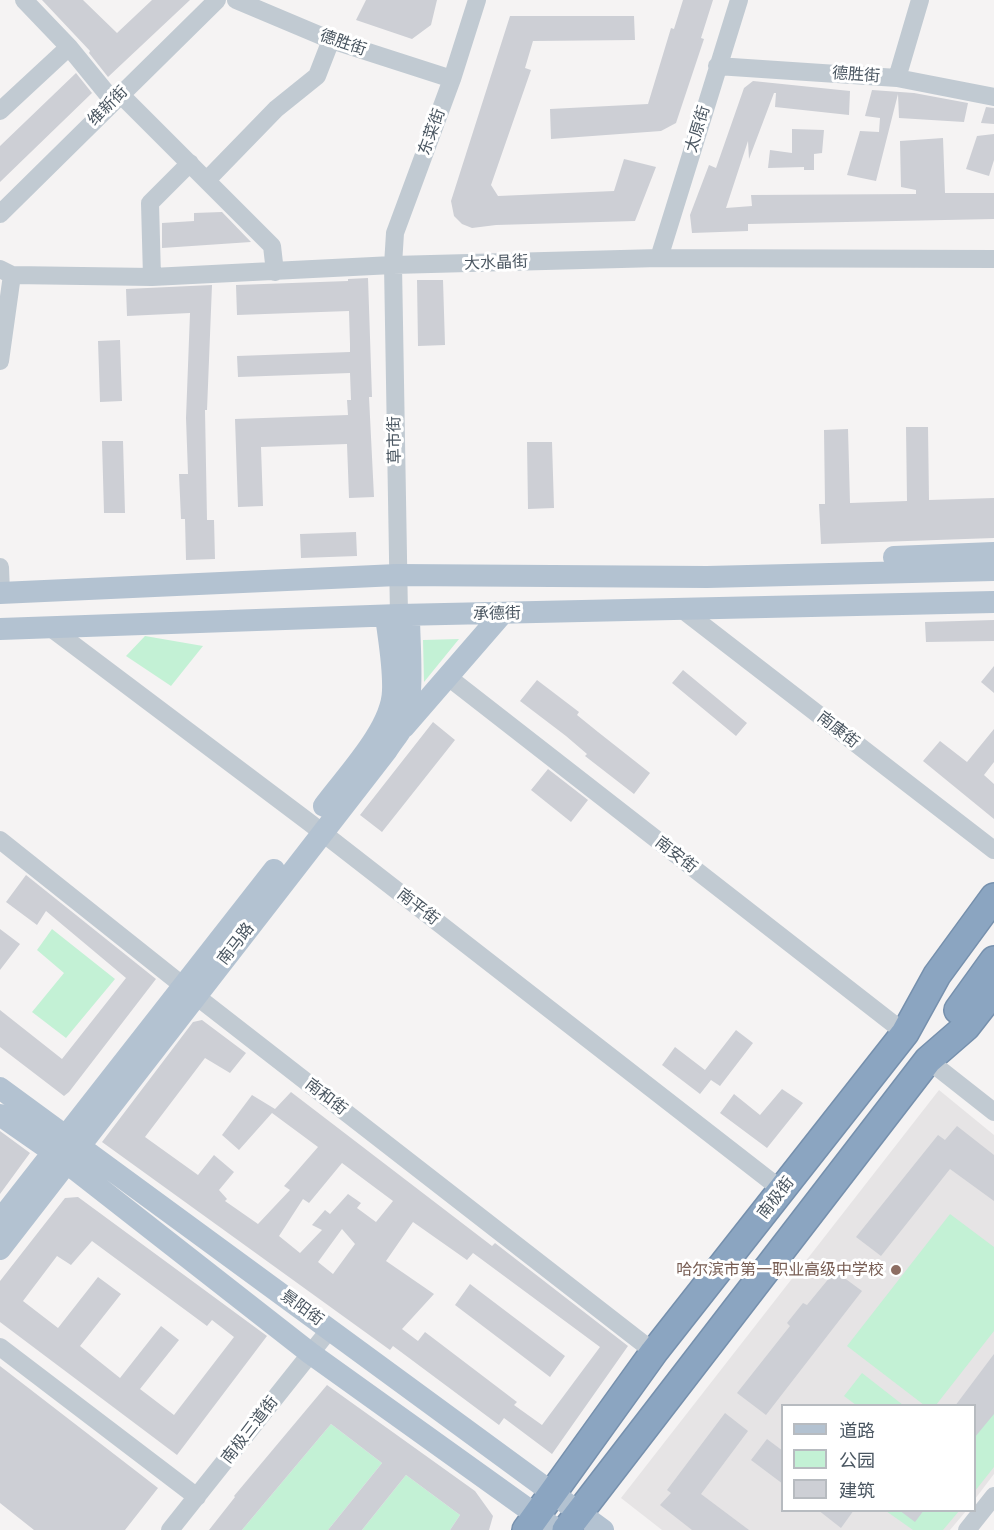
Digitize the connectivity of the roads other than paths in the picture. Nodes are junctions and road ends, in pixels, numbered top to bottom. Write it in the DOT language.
graph roads {
  1 [pos="24,0"];
  2 [pos="217,0"];
  3 [pos="236,0"];
  4 [pos="477,0"];
  5 [pos="739,0"];
  6 [pos="920,0"];
  7 [pos="331,40"];
  8 [pos="69,47"];
  9 [pos="717,66"];
  10 [pos="897,78"];
  11 [pos="452,79"];
  12 [pos="117,97"];
  13 [pos="994,98"];
  14 [pos="0,111"];
  15 [pos="190,163"];
  16 [pos="207,180"];
  17 [pos="0,214"];
  18 [pos="659,258"];
  19 [pos="994,259"];
  20 [pos="393,266"];
  21 [pos="6,272"];
  22 [pos="275,272"];
  23 [pos="152,277"];
  24 [pos="0,361"];
  25 [pos="994,553"];
  26 [pos="0,567"];
  27 [pos="994,570"];
  28 [pos="397,575"];
  29 [pos="531,577"];
  30 [pos="0,593"];
  31 [pos="994,602"];
  32 [pos="683,610"];
  33 [pos="502,614"];
  34 [pos="398,616"];
  35 [pos="51,628"];
  36 [pos="0,629"];
  37 [pos="448,676"];
  38 [pos="394,740"];
  39 [pos="316,828"];
  40 [pos="0,840"];
  41 [pos="994,850"];
  42 [pos="994,897"];
  43 [pos="994,928"];
  44 [pos="986,970"];
  45 [pos="190,991"];
  46 [pos="905,1033"];
  47 [pos="928,1060"];
  48 [pos="0,1088"];
  49 [pos="994,1112"];
  50 [pos="0,1114"];
  51 [pos="67,1149"];
  52 [pos="782,1190"];
  53 [pos="0,1220"];
  54 [pos="0,1249"];
  55 [pos="330,1329"];
  56 [pos="0,1347"];
  57 [pos="654,1352"];
  58 [pos="310,1353"];
  59 [pos="994,1496"];
  60 [pos="197,1497"];
  61 [pos="542,1517"];
  62 [pos="573,1522"];
  63 [pos="170,1530"];
  64 [pos="603,1530"];
  65 [pos="967,1530"];
  1 -- 8 [label="street"];
  2 -- 12 [label="street, 维新街"];
  3 -- 7 [label="street, 德胜街"];
  4 -- 11 [label="street, 东菜街"];
  5 -- 9 [label="street, 太原街"];
  6 -- 10 [label="street"];
  7 -- 11 [label="street, 德胜街"];
  7 -- 16 [label="street"];
  8 -- 12 [label="street"];
  8 -- 14 [label="street"];
  9 -- 10 [label="street, 德胜街"];
  9 -- 18 [label="street, 太原街"];
  10 -- 13 [label="street, 德胜街"];
  11 -- 20 [label="street, 东菜街"];
  12 -- 15 [label="street"];
  12 -- 17 [label="street, 维新街"];
  15 -- 16 [label="street"];
  15 -- 23 [label="street"];
  16 -- 22 [label="street"];
  18 -- 19 [label="street, 大水晶街"];
  18 -- 20 [label="street, 大水晶街"];
  20 -- 22 [label="street, 大水晶街"];
  20 -- 28 [label="street, 草市街"];
  21 -- 23 [label="street, 大水晶街"];
  21 -- 24 [label="street"];
  22 -- 23 [label="street, 大水晶街"];
  25 -- 29 [label="main road"];
  26 -- 30 [label="street"];
  27 -- 29 [label="main road"];
  28 -- 29 [label="main road"];
  28 -- 30 [label="main road"];
  28 -- 34 [label="street, 草市街"];
  31 -- 32 [label="main road, 承德街"];
  32 -- 33 [label="main road, 承德街"];
  32 -- 41 [label="street, 南康街"];
  33 -- 34 [label="main road, 承德街"];
  33 -- 37 [label="main road"];
  34 -- 35 [label="main road, 承德街"];
  34 -- 38 [label="main road, 南马路"];
  34 -- 39 [label="main road, 南马路"];
  35 -- 36 [label="main road, 承德街"];
  35 -- 39 [label="street, 南平街"];
  37 -- 38 [label="main road"];
  37 -- 46 [label="street, 南安街"];
  38 -- 39 [label="main road, 南马路"];
  39 -- 45 [label="main road, 南马路"];
  39 -- 52 [label="street, 南平街"];
  40 -- 45 [label="street, 南和街"];
  42 -- 46 [label="highway, 南极街"];
  43 -- 44 [label="highway"];
  44 -- 46 [label="highway"];
  44 -- 47 [label="highway"];
  45 -- 51 [label="main road, 南马路"];
  45 -- 57 [label="street, 南和街"];
  46 -- 52 [label="highway, 南极街"];
  47 -- 49 [label="street"];
  47 -- 62 [label="highway"];
  48 -- 51 [label="main road, 景阳街"];
  50 -- 51 [label="main road, 景阳街"];
  51 -- 53 [label="main road, 南马路"];
  51 -- 54 [label="main road, 南马路"];
  51 -- 55 [label="main road, 景阳街"];
  51 -- 58 [label="main road, 景阳街"];
  52 -- 57 [label="highway, 南极街"];
  55 -- 58 [label="street, 南极三道街"];
  55 -- 61 [label="main road, 景阳街"];
  56 -- 60 [label="street"];
  57 -- 61 [label="highway, 南极街"];
  58 -- 60 [label="street, 南极三道街"];
  58 -- 61 [label="main road, 景阳街"];
  59 -- 65 [label="street"];
  60 -- 63 [label="street, 南极三道街"];
  61 -- 62 [label="main road, 景阳街"];
  62 -- 64 [label="main road, 景阳街"];
}
